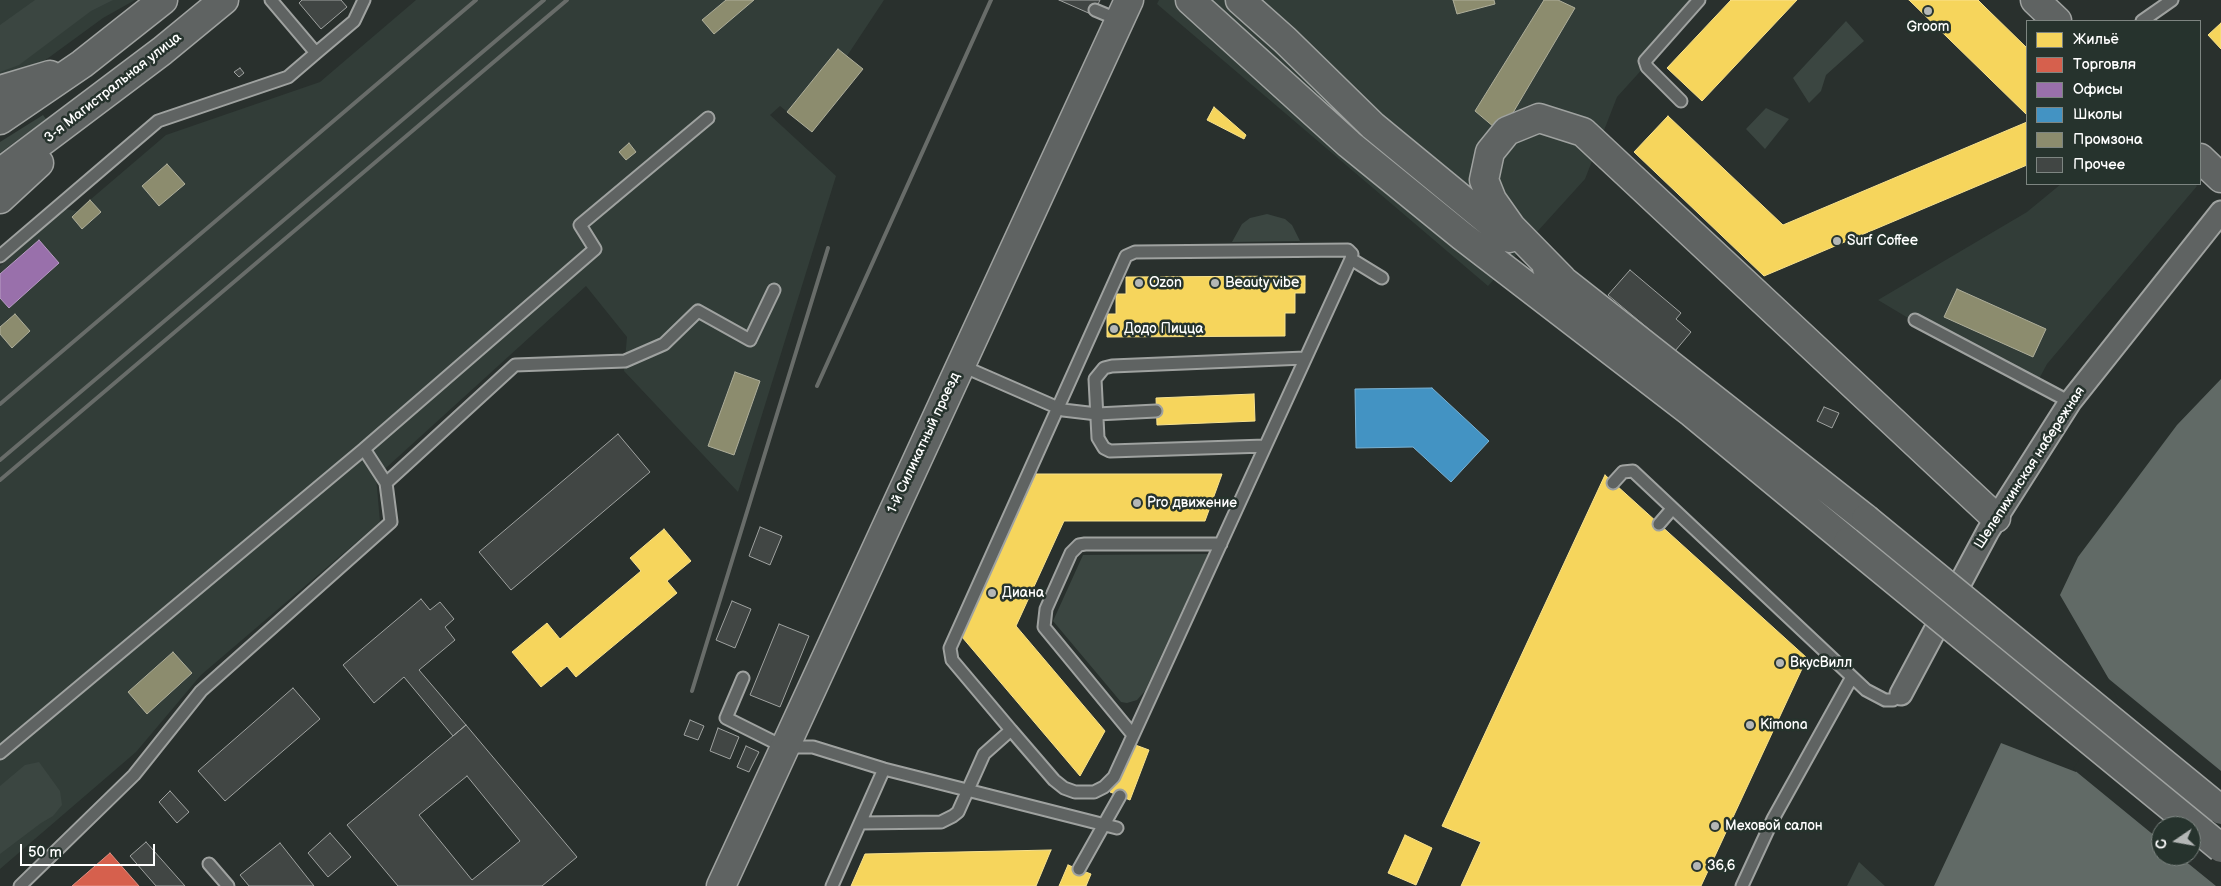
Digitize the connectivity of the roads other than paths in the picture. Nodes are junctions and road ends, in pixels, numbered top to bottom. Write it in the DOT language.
graph roads {
  1 [pos="163,0"];
  2 [pos="224,0"];
  3 [pos="271,0"];
  4 [pos="364,0"];
  5 [pos="1190,0"];
  6 [pos="1240,0"];
  7 [pos="1699,0"];
  8 [pos="2035,0"];
  9 [pos="2172,0"];
  10 [pos="1114,10"];
  11 [pos="2056,20"];
  12 [pos="2143,20"];
  13 [pos="316,53"];
  14 [pos="82,64"];
  15 [pos="0,90"];
  16 [pos="101,98"];
  17 [pos="1682,101"];
  18 [pos="708,118"];
  19 [pos="0,120"];
  20 [pos="2201,159"];
  21 [pos="0,173"];
  22 [pos="2221,178"];
  23 [pos="0,199"];
  24 [pos="2221,212"];
  25 [pos="0,256"];
  26 [pos="1351,259"];
  27 [pos="1382,278"];
  28 [pos="1562,280"];
  29 [pos="774,290"];
  30 [pos="1915,320"];
  31 [pos="1305,358"];
  32 [pos="960,365"];
  33 [pos="2070,402"];
  34 [pos="1059,409"];
  35 [pos="1156,411"];
  36 [pos="1097,414"];
  37 [pos="1265,446"];
  38 [pos="364,449"];
  39 [pos="386,483"];
  40 [pos="1614,483"];
  41 [pos="1672,509"];
  42 [pos="1996,518"];
  43 [pos="1659,524"];
  44 [pos="1220,544"];
  45 [pos="1852,677"];
  46 [pos="743,678"];
  47 [pos="1900,694"];
  48 [pos="1011,730"];
  49 [pos="1133,735"];
  50 [pos="784,747"];
  51 [pos="0,753"];
  52 [pos="884,769"];
  53 [pos="967,790"];
  54 [pos="1120,796"];
  55 [pos="2221,810"];
  56 [pos="860,823"];
  57 [pos="1104,825"];
  58 [pos="1117,828"];
  59 [pos="2221,848"];
  60 [pos="209,864"];
  61 [pos="1079,869"];
  62 [pos="20,886"];
  63 [pos="228,886"];
  64 [pos="721,886"];
  65 [pos="832,886"];
  66 [pos="1742,886"];
  1 -- 14 [label="street"];
  2 -- 16 [label="street, 3-я Магистральная улица"];
  3 -- 13 [label="lane"];
  4 -- 13 [label="lane"];
  5 -- 59 [label="street, bridge"];
  6 -- 28 [label="street"];
  7 -- 17 [label="lane"];
  8 -- 11 [label="street"];
  9 -- 12 [label="lane"];
  10 -- 32 [label="street, 1-й Силикатный проезд"];
  13 -- 25 [label="lane"];
  14 -- 15 [label="street"];
  14 -- 19 [label="street"];
  16 -- 21 [label="street, 3-я Магистральная улица"];
  16 -- 23 [label="street"];
  18 -- 38 [label="lane"];
  20 -- 22 [label="street"];
  24 -- 33 [label="street, Шелепихинская набережная"];
  26 -- 27 [label="lane"];
  26 -- 31 [label="lane"];
  26 -- 34 [label="lane"];
  28 -- 42 [label="street"];
  28 -- 55 [label="street, bridge"];
  29 -- 39 [label="lane"];
  30 -- 33 [label="lane"];
  31 -- 36 [label="lane"];
  31 -- 37 [label="lane"];
  32 -- 34 [label="lane"];
  32 -- 50 [label="street, 1-й Силикатный проезд"];
  33 -- 42 [label="street, Шелепихинская набережная"];
  34 -- 36 [label="lane"];
  34 -- 48 [label="lane"];
  35 -- 36 [label="lane"];
  36 -- 37 [label="lane"];
  37 -- 44 [label="lane"];
  38 -- 39 [label="lane"];
  38 -- 51 [label="lane"];
  39 -- 62 [label="lane"];
  40 -- 41 [label="lane"];
  41 -- 43 [label="lane"];
  41 -- 45 [label="lane"];
  42 -- 47 [label="street, Шелепихинская набережная"];
  44 -- 49 [label="lane"];
  44 -- 49 [label="lane"];
  45 -- 47 [label="lane"];
  45 -- 66 [label="lane"];
  46 -- 50 [label="lane"];
  48 -- 49 [label="lane"];
  48 -- 53 [label="lane"];
  50 -- 52 [label="lane"];
  50 -- 64 [label="street, 1-й Силикатный проезд"];
  52 -- 53 [label="lane"];
  52 -- 56 [label="lane"];
  53 -- 56 [label="lane"];
  53 -- 57 [label="lane"];
  54 -- 57 [label="lane"];
  56 -- 65 [label="lane"];
  57 -- 58 [label="lane"];
  57 -- 61 [label="lane"];
  60 -- 63 [label="lane"];
}
